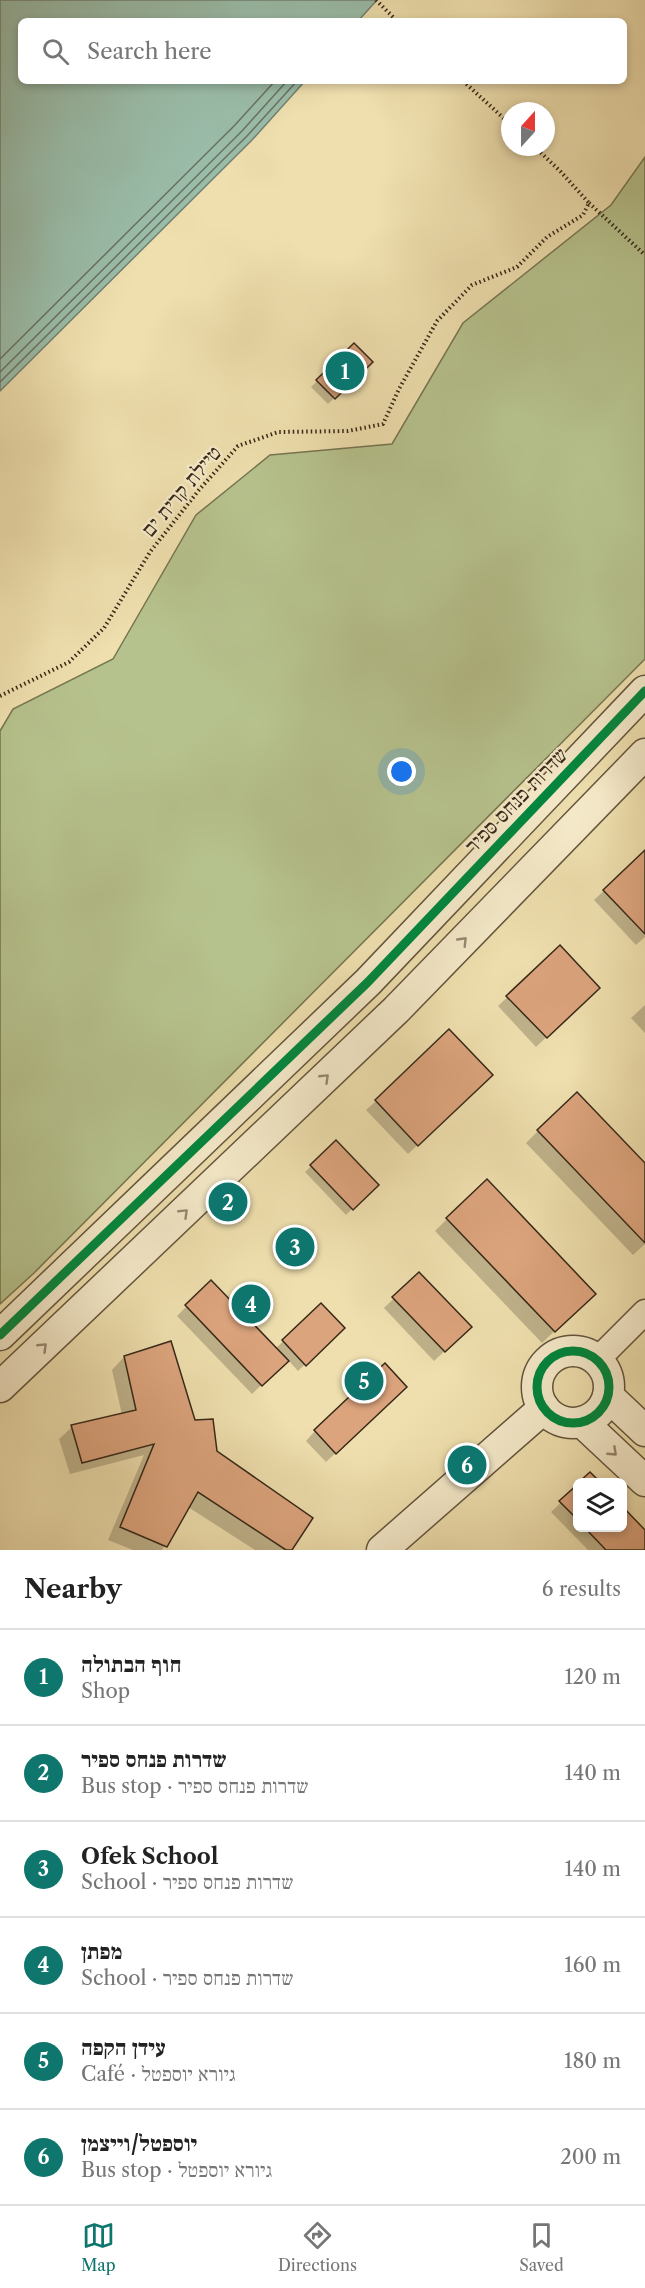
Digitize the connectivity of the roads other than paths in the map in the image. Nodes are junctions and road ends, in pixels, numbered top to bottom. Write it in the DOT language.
graph roads {
  1 [pos="645,691"];
  2 [pos="645,754"];
  3 [pos="645,1312"];
  4 [pos="0,1335"];
  5 [pos="597,1360"];
  6 [pos="0,1387"];
  7 [pos="608,1396"];
  8 [pos="544,1408"];
  9 [pos="582,1422"];
  10 [pos="645,1431"];
  11 [pos="645,1481"];
  12 [pos="382,1550"];
  1 -- 4 [label="street, שדרות פנחס ספיר"];
  6 -- 2 [label="street, one-way"];
  3 -- 5 [label="street"];
  5 -- 7 [label="street"];
  5 -- 8 [label="street"];
  7 -- 9 [label="street"];
  7 -- 10 [label="street"];
  8 -- 9 [label="street"];
  8 -- 12 [label="street"];
  9 -- 11 [label="street, one-way"];
}
